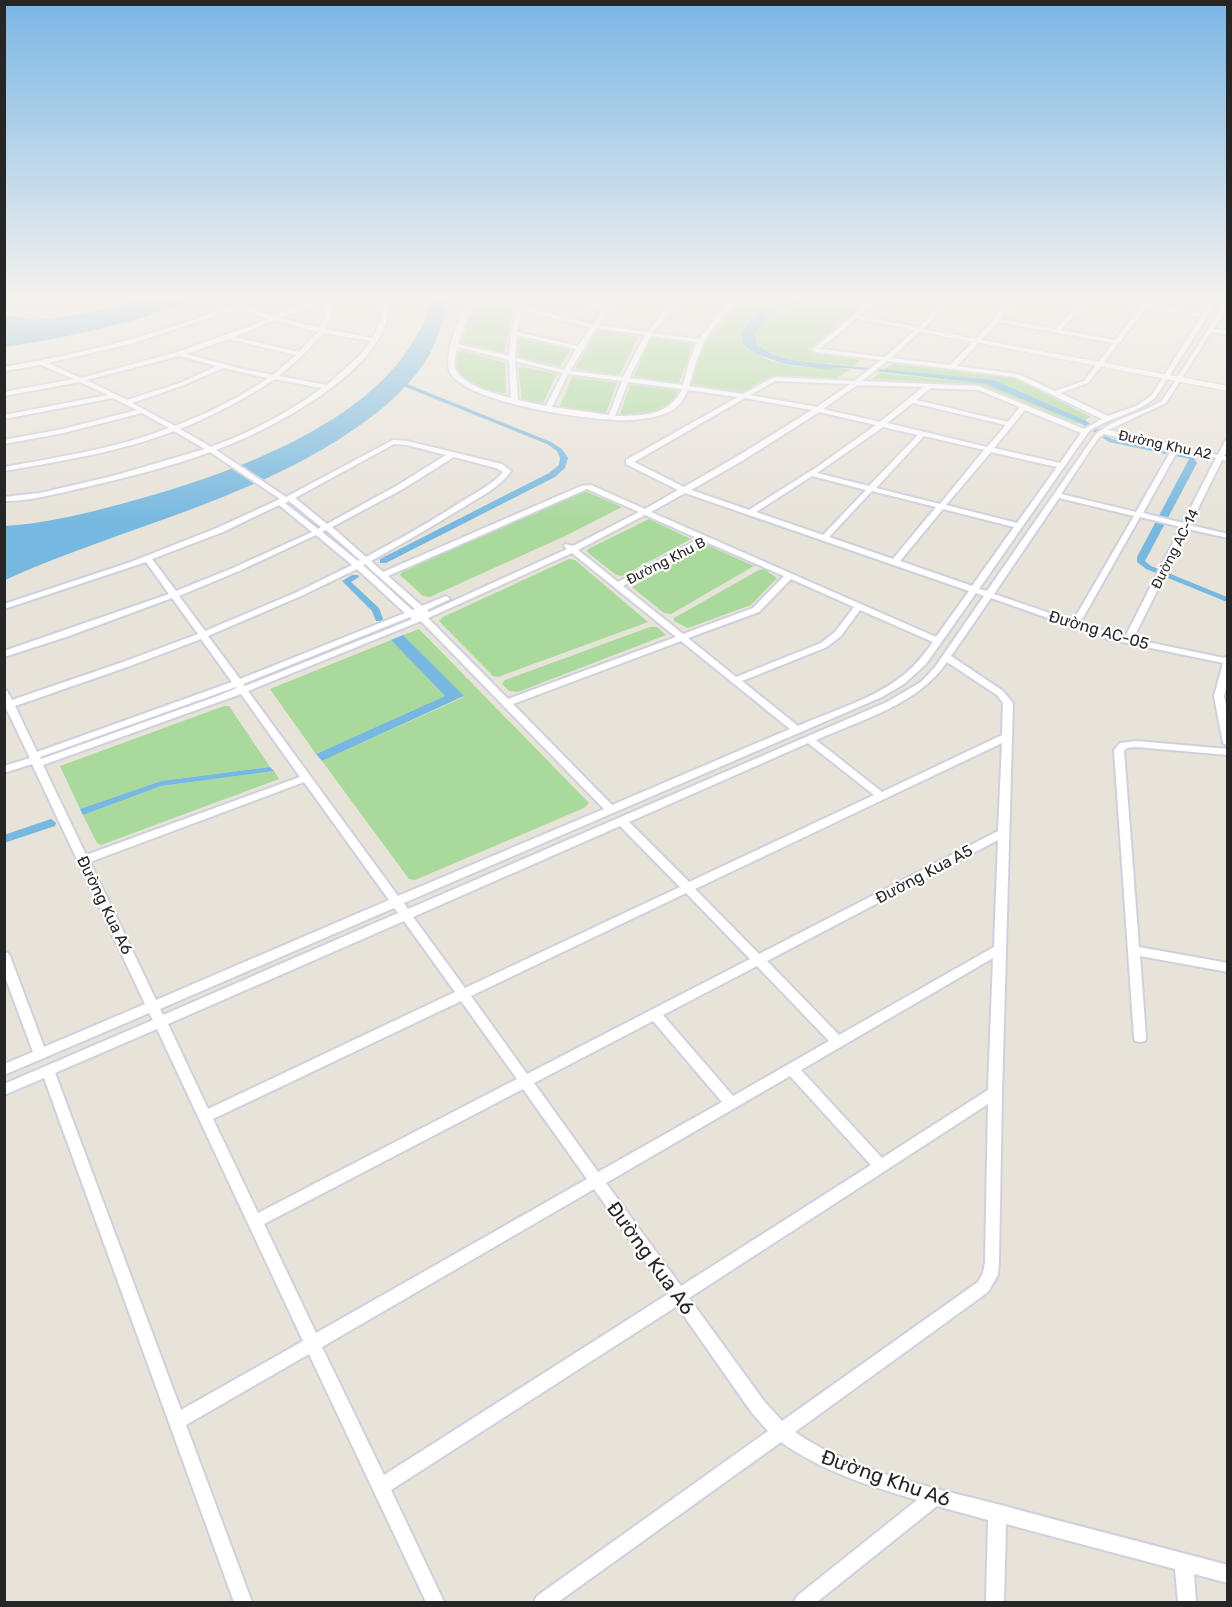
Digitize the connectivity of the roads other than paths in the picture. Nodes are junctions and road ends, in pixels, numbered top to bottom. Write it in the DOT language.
graph roads {
  1 [pos="68,374"];
  2 [pos="103,374"];
  3 [pos="205,374"];
  4 [pos="253,374"];
  5 [pos="277,374"];
  6 [pos="343,374"];
  7 [pos="456,374"];
  8 [pos="512,374"];
  9 [pos="565,374"];
  10 [pos="579,374"];
  11 [pos="627,374"];
  12 [pos="689,374"];
  13 [pos="859,374"];
  14 [pos="863,374"];
  15 [pos="1002,374"];
  16 [pos="1092,374"];
  17 [pos="1151,374"];
  18 [pos="1168,374"];
  19 [pos="1183,374"];
  20 [pos="1166,377"];
  21 [pos="272,378"];
  22 [pos="81,380"];
  23 [pos="1179,380"];
  24 [pos="624,381"];
  25 [pos="843,382"];
  26 [pos="856,382"];
  27 [pos="929,386"];
  28 [pos="328,387"];
  29 [pos="684,387"];
  30 [pos="1227,389"];
  31 [pos="1055,393"];
  32 [pos="4,394"];
  33 [pos="115,396"];
  34 [pos="744,396"];
  35 [pos="515,401"];
  36 [pos="912,401"];
  37 [pos="127,402"];
  38 [pos="1025,406"];
  39 [pos="813,408"];
  40 [pos="548,409"];
  41 [pos="143,411"];
  42 [pos="4,417"];
  43 [pos="611,417"];
  44 [pos="1106,418"];
  45 [pos="1010,423"];
  46 [pos="882,424"];
  47 [pos="175,428"];
  48 [pos="1093,431"];
  49 [pos="922,434"];
  50 [pos="1227,441"];
  51 [pos="4,442"];
  52 [pos="210,449"];
  53 [pos="989,449"];
  54 [pos="1174,452"];
  55 [pos="453,454"];
  56 [pos="1224,458"];
  57 [pos="1062,466"];
  58 [pos="4,469"];
  59 [pos="813,474"];
  60 [pos="871,488"];
  61 [pos="680,489"];
  62 [pos="1057,495"];
  63 [pos="4,499"];
  64 [pos="286,500"];
  65 [pos="942,506"];
  66 [pos="641,509"];
  67 [pos="750,512"];
  68 [pos="1139,514"];
  69 [pos="1019,526"];
  70 [pos="1187,526"];
  71 [pos="328,528"];
  72 [pos="319,532"];
  73 [pos="1227,536"];
  74 [pos="707,538"];
  75 [pos="824,538"];
  76 [pos="568,546"];
  77 [pos="148,559"];
  78 [pos="362,562"];
  79 [pos="895,562"];
  80 [pos="383,575"];
  81 [pos="790,575"];
  82 [pos="618,586"];
  83 [pos="974,589"];
  84 [pos="174,595"];
  85 [pos="988,596"];
  86 [pos="859,606"];
  87 [pos="4,607"];
  88 [pos="420,615"];
  89 [pos="1075,625"];
  90 [pos="202,635"];
  91 [pos="682,637"];
  92 [pos="938,641"];
  93 [pos="1128,641"];
  94 [pos="4,654"];
  95 [pos="946,657"];
  96 [pos="1227,660"];
  97 [pos="735,680"];
  98 [pos="239,686"];
  99 [pos="7,699"];
  100 [pos="507,703"];
  101 [pos="797,729"];
  102 [pos="1008,736"];
  103 [pos="809,739"];
  104 [pos="1227,743"];
  105 [pos="1227,753"];
  106 [pos="36,759"];
  107 [pos="4,770"];
  108 [pos="306,778"];
  109 [pos="881,796"];
  110 [pos="610,810"];
  111 [pos="622,821"];
  112 [pos="1005,832"];
  113 [pos="84,860"];
  114 [pos="687,887"];
  115 [pos="396,903"];
  116 [pos="405,915"];
  117 [pos="1000,949"];
  118 [pos="1135,951"];
  119 [pos="4,956"];
  120 [pos="758,960"];
  121 [pos="1227,968"];
  122 [pos="463,994"];
  123 [pos="154,1007"];
  124 [pos="655,1014"];
  125 [pos="161,1022"];
  126 [pos="1140,1037"];
  127 [pos="838,1042"];
  128 [pos="41,1055"];
  129 [pos="792,1069"];
  130 [pos="4,1070"];
  131 [pos="48,1071"];
  132 [pos="525,1082"];
  133 [pos="4,1090"];
  134 [pos="995,1094"];
  135 [pos="732,1104"];
  136 [pos="206,1116"];
  137 [pos="881,1167"];
  138 [pos="596,1181"];
  139 [pos="256,1221"];
  140 [pos="679,1297"];
  141 [pos="313,1343"];
  142 [pos="176,1422"];
  143 [pos="780,1431"];
  144 [pos="381,1487"];
  145 [pos="935,1497"];
  146 [pos="997,1514"];
  147 [pos="1184,1563"];
  148 [pos="1227,1574"];
  149 [pos="243,1602"];
  150 [pos="435,1602"];
  151 [pos="543,1602"];
  152 [pos="803,1602"];
  153 [pos="995,1602"];
  154 [pos="1187,1602"];
  1 -- 22 [label="street"];
  2 -- 22 [label="street"];
  3 -- 37 [label="street"];
  4 -- 21 [label="street"];
  5 -- 21 [label="street"];
  6 -- 28 [label="street"];
  7 -- 35 [label="street"];
  8 -- 35 [label="street"];
  9 -- 40 [label="street"];
  10 -- 24 [label="street"];
  11 -- 24 [label="street"];
  12 -- 29 [label="street"];
  13 -- 25 [label="street"];
  14 -- 26 [label="street"];
  15 -- 31 [label="street"];
  16 -- 31 [label="street"];
  17 -- 20 [label="street"];
  18 -- 20 [label="street"];
  19 -- 23 [label="street"];
  20 -- 23 [label="street"];
  20 -- 44 [label="street"];
  21 -- 28 [label="street"];
  21 -- 47 [label="street"];
  22 -- 32 [label="street"];
  22 -- 33 [label="street"];
  23 -- 30 [label="street"];
  23 -- 48 [label="street"];
  24 -- 29 [label="street"];
  24 -- 43 [label="street"];
  25 -- 26 [label="street, Đường Khu A2"];
  25 -- 34 [label="street, Đường Khu A2"];
  25 -- 39 [label="street"];
  26 -- 27 [label="street, Đường Khu A2"];
  26 -- 39 [label="street"];
  27 -- 36 [label="street"];
  27 -- 38 [label="street, Đường Khu A2"];
  28 -- 52 [label="street"];
  29 -- 34 [label="street"];
  29 -- 43 [label="street"];
  31 -- 44 [label="street"];
  33 -- 37 [label="street"];
  33 -- 42 [label="street"];
  34 -- 39 [label="street"];
  34 -- 61 [label="street, Đường AC-05"];
  35 -- 40 [label="street"];
  36 -- 45 [label="street"];
  36 -- 46 [label="street"];
  37 -- 41 [label="street"];
  38 -- 45 [label="street"];
  38 -- 48 [label="street, Đường Khu A2"];
  39 -- 46 [label="street"];
  39 -- 61 [label="street"];
  40 -- 43 [label="street"];
  41 -- 47 [label="street"];
  41 -- 51 [label="street"];
  44 -- 48 [label="street"];
  45 -- 53 [label="street"];
  46 -- 49 [label="street"];
  46 -- 59 [label="street"];
  47 -- 52 [label="street"];
  47 -- 58 [label="street"];
  48 -- 54 [label="street, Đường Khu A2"];
  48 -- 57 [label="street"];
  48 -- 62 [label="street"];
  49 -- 53 [label="street"];
  49 -- 60 [label="street"];
  50 -- 56 [label="street, Đường AC-14"];
  52 -- 63 [label="street"];
  52 -- 64 [label="street"];
  53 -- 57 [label="street"];
  53 -- 65 [label="street"];
  54 -- 56 [label="street, Đường Khu A2"];
  54 -- 68 [label="street"];
  55 -- 64 [label="street"];
  55 -- 71 [label="street"];
  55 -- 78 [label="street"];
  56 -- 70 [label="street, Đường AC-14"];
  57 -- 69 [label="street"];
  59 -- 60 [label="street"];
  59 -- 67 [label="street"];
  60 -- 65 [label="street"];
  60 -- 75 [label="street"];
  61 -- 66 [label="street"];
  61 -- 67 [label="street, Đường AC-05"];
  62 -- 68 [label="street"];
  62 -- 85 [label="street"];
  64 -- 71 [label="street"];
  64 -- 72 [label="street"];
  64 -- 77 [label="street"];
  65 -- 69 [label="street"];
  65 -- 79 [label="street"];
  66 -- 74 [label="street"];
  66 -- 76 [label="street"];
  66 -- 80 [label="street"];
  67 -- 75 [label="street, Đường AC-05"];
  68 -- 70 [label="street"];
  68 -- 89 [label="street"];
  69 -- 83 [label="street"];
  70 -- 73 [label="street"];
  70 -- 93 [label="street, Đường AC-14"];
  71 -- 72 [label="street"];
  71 -- 78 [label="street"];
  72 -- 78 [label="street"];
  72 -- 84 [label="street"];
  74 -- 81 [label="street, Đường Khu B"];
  74 -- 82 [label="street, Đường Khu B"];
  75 -- 79 [label="street, Đường AC-05"];
  76 -- 82 [label="street"];
  76 -- 88 [label="street"];
  77 -- 84 [label="street, Đường Kua A6"];
  77 -- 87 [label="street"];
  78 -- 80 [label="street"];
  78 -- 88 [label="street"];
  78 -- 90 [label="street"];
  79 -- 83 [label="street, Đường AC-05"];
  80 -- 88 [label="street"];
  81 -- 86 [label="street, Đường Khu B"];
  81 -- 91 [label="street"];
  82 -- 91 [label="street, Đường Khu B"];
  83 -- 85 [label="street, Đường AC-05"];
  83 -- 92 [label="street"];
  84 -- 90 [label="street, Đường Kua A6"];
  84 -- 94 [label="street"];
  85 -- 89 [label="street, Đường AC-05"];
  85 -- 95 [label="street"];
  86 -- 92 [label="street, Đường Khu B"];
  86 -- 97 [label="street"];
  88 -- 98 [label="street"];
  88 -- 100 [label="street"];
  89 -- 93 [label="street, Đường AC-05"];
  90 -- 98 [label="street, Đường Kua A6"];
  90 -- 99 [label="street"];
  91 -- 97 [label="street, Đường Khu B"];
  91 -- 100 [label="street"];
  92 -- 101 [label="street"];
  93 -- 96 [label="street, Đường AC-05"];
  95 -- 102 [label="street"];
  95 -- 103 [label="street"];
  96 -- 104 [label="street"];
  97 -- 101 [label="street, Đường Khu B"];
  98 -- 106 [label="street"];
  98 -- 108 [label="street, Đường Kua A6"];
  99 -- 106 [label="street, Đường Kua A6"];
  100 -- 110 [label="street"];
  101 -- 110 [label="street"];
  102 -- 109 [label="street"];
  102 -- 112 [label="street"];
  103 -- 109 [label="street"];
  103 -- 111 [label="street"];
  105 -- 118 [label="street"];
  106 -- 107 [label="street"];
  106 -- 113 [label="street, Đường Kua A6"];
  108 -- 113 [label="street"];
  108 -- 115 [label="street, Đường Kua A6"];
  109 -- 114 [label="street"];
  110 -- 115 [label="street"];
  111 -- 114 [label="street"];
  111 -- 116 [label="street"];
  112 -- 117 [label="street"];
  112 -- 120 [label="street, Đường Kua A5"];
  113 -- 123 [label="street, Đường Kua A6"];
  114 -- 120 [label="street"];
  114 -- 122 [label="street"];
  115 -- 116 [label="street, Đường Kua A6"];
  115 -- 123 [label="street"];
  116 -- 122 [label="street, Đường Kua A6"];
  116 -- 125 [label="street"];
  117 -- 127 [label="street"];
  117 -- 134 [label="street"];
  118 -- 121 [label="street"];
  118 -- 126 [label="street"];
  119 -- 128 [label="street"];
  120 -- 124 [label="street"];
  120 -- 127 [label="street"];
  122 -- 132 [label="street, Đường Kua A6"];
  122 -- 136 [label="street"];
  123 -- 125 [label="street, Đường Kua A6"];
  123 -- 128 [label="street"];
  124 -- 132 [label="street"];
  124 -- 135 [label="street"];
  125 -- 131 [label="street"];
  125 -- 136 [label="street, Đường Kua A6"];
  127 -- 129 [label="street"];
  128 -- 130 [label="street"];
  129 -- 135 [label="street"];
  129 -- 137 [label="street"];
  131 -- 133 [label="street"];
  131 -- 142 [label="street"];
  132 -- 138 [label="street, Đường Kua A6"];
  132 -- 139 [label="street"];
  134 -- 137 [label="street"];
  134 -- 143 [label="street"];
  135 -- 138 [label="street"];
  136 -- 139 [label="street, Đường Kua A6"];
  137 -- 140 [label="street"];
  138 -- 140 [label="street, Đường Kua A6"];
  138 -- 141 [label="street"];
  139 -- 141 [label="street, Đường Kua A6"];
  140 -- 143 [label="street, Đường Kua A6"];
  140 -- 144 [label="street"];
  141 -- 142 [label="street"];
  141 -- 144 [label="street, Đường Kua A6"];
  142 -- 149 [label="street"];
  143 -- 145 [label="street, Đường Khu A6"];
  143 -- 151 [label="street"];
  144 -- 150 [label="street, Đường Kua A6"];
  145 -- 146 [label="street, Đường Khu A6"];
  145 -- 152 [label="street"];
  146 -- 147 [label="street, Đường Khu A6"];
  146 -- 153 [label="street"];
  147 -- 148 [label="street, Đường Khu A6"];
  147 -- 154 [label="street"];
}
